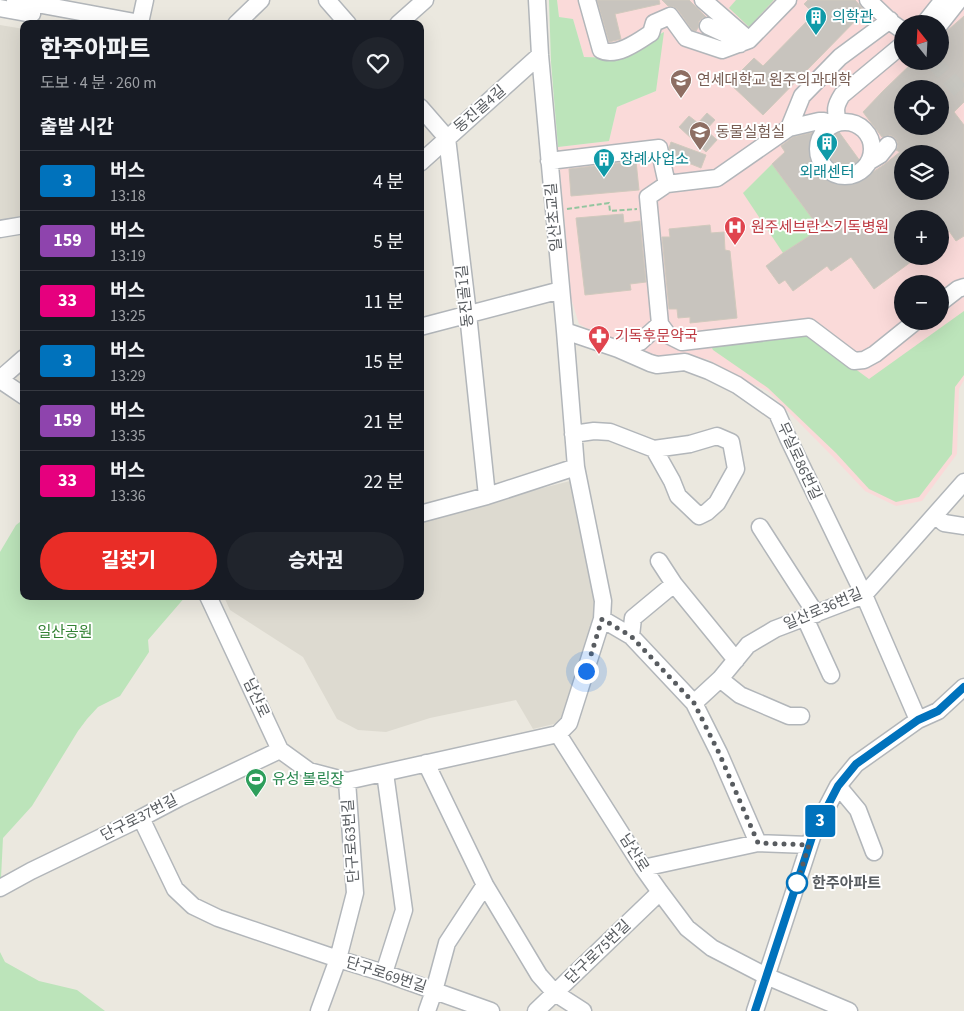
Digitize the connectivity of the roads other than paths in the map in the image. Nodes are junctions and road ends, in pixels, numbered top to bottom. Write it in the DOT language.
graph roads {
  1 [pos="15,0"];
  2 [pos="145,0"];
  3 [pos="261,0"];
  4 [pos="327,0"];
  5 [pos="425,0"];
  6 [pos="537,0"];
  7 [pos="587,0"];
  8 [pos="788,0"];
  9 [pos="868,0"];
  10 [pos="943,0"];
  11 [pos="959,0"];
  12 [pos="34,2"];
  13 [pos="714,3"];
  14 [pos="0,8"];
  15 [pos="931,15"];
  16 [pos="947,15"];
  17 [pos="62,20"];
  18 [pos="125,20"];
  19 [pos="141,20"];
  20 [pos="240,20"];
  21 [pos="344,20"];
  22 [pos="402,20"];
  23 [pos="894,23"];
  24 [pos="708,26"];
  25 [pos="894,26"];
  26 [pos="745,42"];
  27 [pos="894,52"];
  28 [pos="540,55"];
  29 [pos="894,61"];
  30 [pos="424,112"];
  31 [pos="833,123"];
  32 [pos="789,128"];
  33 [pos="447,138"];
  34 [pos="424,159"];
  35 [pos="549,161"];
  36 [pos="667,184"];
  37 [pos="20,226"];
  38 [pos="0,229"];
  39 [pos="964,287"];
  40 [pos="561,290"];
  41 [pos="949,296"];
  42 [pos="468,314"];
  43 [pos="660,324"];
  44 [pos="424,326"];
  45 [pos="905,330"];
  46 [pos="565,331"];
  47 [pos="618,349"];
  48 [pos="20,362"];
  49 [pos="0,380"];
  50 [pos="20,393"];
  51 [pos="573,434"];
  52 [pos="654,449"];
  53 [pos="576,467"];
  54 [pos="964,482"];
  55 [pos="487,496"];
  56 [pos="424,513"];
  57 [pos="935,515"];
  58 [pos="964,526"];
  59 [pos="760,527"];
  60 [pos="659,561"];
  61 [pos="674,584"];
  62 [pos="864,595"];
  63 [pos="210,600"];
  64 [pos="811,616"];
  65 [pos="602,619"];
  66 [pos="631,636"];
  67 [pos="736,660"];
  68 [pos="831,675"];
  69 [pos="720,679"];
  70 [pos="964,687"];
  71 [pos="694,703"];
  72 [pos="801,716"];
  73 [pos="918,720"];
  74 [pos="558,734"];
  75 [pos="280,750"];
  76 [pos="426,763"];
  77 [pos="385,773"];
  78 [pos="347,781"];
  79 [pos="838,786"];
  80 [pos="140,818"];
  81 [pos="758,843"];
  82 [pos="809,845"];
  83 [pos="874,852"];
  84 [pos="644,868"];
  85 [pos="485,885"];
  86 [pos="0,888"];
  87 [pos="660,892"];
  88 [pos="338,959"];
  89 [pos="384,973"];
  90 [pos="766,976"];
  91 [pos="434,991"];
  92 [pos="556,993"];
  93 [pos="319,1011"];
  94 [pos="427,1011"];
  95 [pos="491,1011"];
  96 [pos="536,1011"];
  97 [pos="583,1011"];
  98 [pos="755,1011"];
  99 [pos="849,1011"];
  1 -- 12 [label="street"];
  2 -- 19 [label="street"];
  3 -- 20 [label="street"];
  4 -- 21 [label="street"];
  5 -- 22 [label="street"];
  6 -- 28 [label="street, 일산초교길"];
  7 -- 26 [label="street"];
  8 -- 26 [label="street"];
  9 -- 23 [label="street"];
  10 -- 15 [label="street"];
  11 -- 16 [label="street"];
  12 -- 18 [label="street"];
  13 -- 26 [label="street"];
  14 -- 17 [label="street"];
  24 -- 26 [label="street"];
  25 -- 32 [label="street"];
  27 -- 31 [label="street"];
  28 -- 33 [label="street, 동진골4길"];
  28 -- 35 [label="street, 일산초교길"];
  29 -- 31 [label="street"];
  30 -- 33 [label="street"];
  31 -- 31 [label="street"];
  31 -- 32 [label="street"];
  32 -- 36 [label="street"];
  33 -- 34 [label="street, 동진골4길"];
  33 -- 42 [label="street, 동진골1길"];
  35 -- 36 [label="street"];
  35 -- 40 [label="street, 일산초교길"];
  36 -- 43 [label="street"];
  37 -- 38 [label="street"];
  39 -- 41 [label="street"];
  40 -- 42 [label="street"];
  40 -- 46 [label="street, 일산초교길"];
  42 -- 44 [label="street"];
  42 -- 55 [label="street, 동진골1길"];
  43 -- 45 [label="street"];
  43 -- 47 [label="street"];
  46 -- 47 [label="street, 무실로86번길"];
  46 -- 51 [label="street, 일산초교길"];
  47 -- 62 [label="street, 무실로86번길"];
  48 -- 49 [label="street"];
  49 -- 50 [label="street"];
  51 -- 52 [label="street"];
  51 -- 53 [label="street, 일산초교길"];
  52 -- 52 [label="street"];
  53 -- 55 [label="street"];
  53 -- 65 [label="street, 일산초교길"];
  54 -- 57 [label="street, 일산로36번길"];
  55 -- 56 [label="street"];
  57 -- 58 [label="street"];
  57 -- 62 [label="street, 일산로36번길"];
  59 -- 64 [label="street"];
  60 -- 61 [label="street"];
  61 -- 66 [label="street"];
  61 -- 67 [label="street"];
  62 -- 64 [label="street, 일산로36번길"];
  62 -- 73 [label="street, 무실로86번길"];
  63 -- 75 [label="street, 남산로"];
  64 -- 67 [label="street, 일산로36번길"];
  64 -- 68 [label="street"];
  65 -- 66 [label="street"];
  65 -- 74 [label="street, 일산초교길"];
  66 -- 71 [label="street"];
  67 -- 69 [label="street, 일산로36번길"];
  69 -- 71 [label="street, 일산로36번길"];
  69 -- 72 [label="street"];
  70 -- 73 [label="street"];
  71 -- 81 [label="street"];
  73 -- 79 [label="street"];
  74 -- 76 [label="street, 남산로"];
  74 -- 84 [label="street, 남산로"];
  75 -- 78 [label="street, 남산로"];
  75 -- 80 [label="street, 단구로37번길"];
  76 -- 77 [label="street, 남산로"];
  76 -- 85 [label="street"];
  77 -- 78 [label="street, 남산로"];
  77 -- 89 [label="street"];
  78 -- 88 [label="street, 단구로63번길"];
  79 -- 82 [label="street"];
  79 -- 83 [label="street"];
  80 -- 86 [label="street, 단구로37번길"];
  80 -- 88 [label="street"];
  81 -- 82 [label="street"];
  81 -- 84 [label="street"];
  82 -- 90 [label="street"];
  84 -- 87 [label="street, 남산로"];
  85 -- 91 [label="street, 단구로69번길"];
  85 -- 92 [label="street"];
  87 -- 90 [label="street, 남산로"];
  87 -- 92 [label="street, 단구로75번길"];
  88 -- 89 [label="street, 단구로69번길"];
  88 -- 93 [label="street, 단구로63번길"];
  89 -- 91 [label="street, 단구로69번길"];
  90 -- 98 [label="street"];
  90 -- 99 [label="street, 남산로"];
  91 -- 94 [label="street, 단구로69번길"];
  91 -- 95 [label="street"];
  92 -- 96 [label="street, 단구로75번길"];
  92 -- 97 [label="street"];
}
